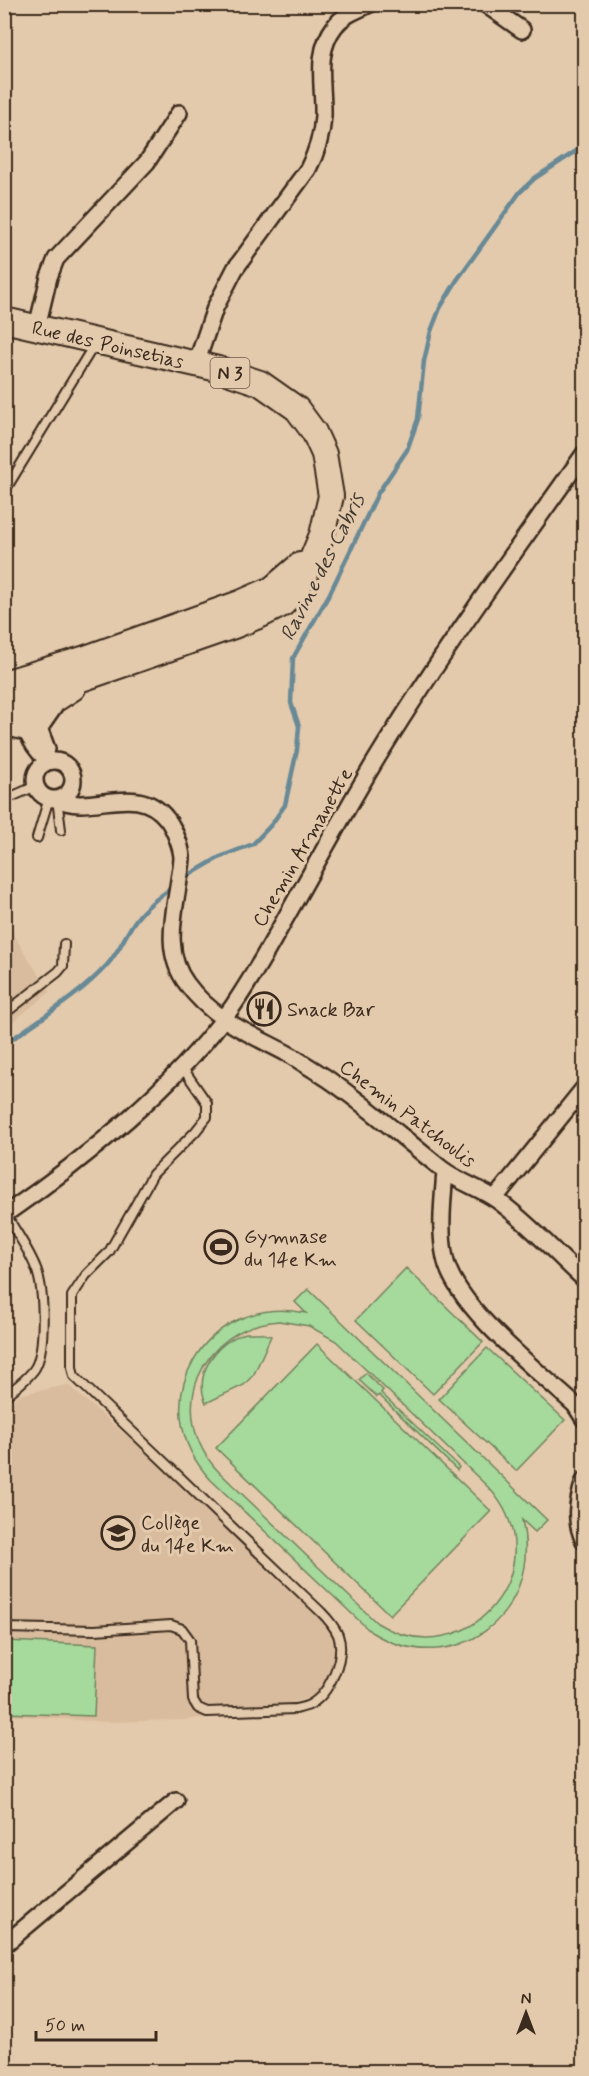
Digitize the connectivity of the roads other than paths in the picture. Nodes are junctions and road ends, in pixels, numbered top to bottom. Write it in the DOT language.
graph roads {
  1 [pos="370,4"];
  2 [pos="485,4"];
  3 [pos="522,30"];
  4 [pos="179,113"];
  5 [pos="4,320"];
  6 [pos="37,327"];
  7 [pos="96,341"];
  8 [pos="196,364"];
  9 [pos="585,454"];
  10 [pos="4,492"];
  11 [pos="93,666"];
  12 [pos="16,704"];
  13 [pos="45,760"];
  14 [pos="73,781"];
  15 [pos="36,786"];
  16 [pos="53,798"];
  17 [pos="4,800"];
  18 [pos="106,800"];
  19 [pos="61,830"];
  20 [pos="37,838"];
  21 [pos="64,944"];
  22 [pos="4,1014"];
  23 [pos="223,1019"];
  24 [pos="182,1067"];
  25 [pos="585,1088"];
  26 [pos="445,1171"];
  27 [pos="495,1198"];
  28 [pos="5,1214"];
  29 [pos="583,1274"];
  30 [pos="4,1397"];
  31 [pos="585,1419"];
  32 [pos="585,1481"];
  33 [pos="585,1541"];
  34 [pos="4,1628"];
  35 [pos="176,1801"];
  36 [pos="4,1945"];
  1 -- 8 [label="street"];
  2 -- 3 [label="street"];
  4 -- 6 [label="street"];
  5 -- 6 [label="main road, Rue des Poinsetias / N 3"];
  6 -- 7 [label="main road, Rue des Poinsetias / N 3"];
  7 -- 8 [label="main road, Rue des Poinsetias / N 3"];
  7 -- 10 [label="lane"];
  8 -- 11 [label="main road, Rue des Poinsetias / N 3"];
  9 -- 23 [label="street, Chemin Armanette"];
  11 -- 12 [label="main road, Rue des Poinsetias / N 3"];
  11 -- 12 [label="main road"];
  12 -- 13 [label="street"];
  13 -- 14 [label="street"];
  13 -- 15 [label="street"];
  14 -- 16 [label="street"];
  14 -- 18 [label="street"];
  15 -- 16 [label="street"];
  15 -- 17 [label="lane"];
  16 -- 18 [label="street"];
  16 -- 19 [label="lane"];
  16 -- 20 [label="lane"];
  18 -- 23 [label="street, Chemin Patchoulis"];
  21 -- 22 [label="lane"];
  23 -- 24 [label="street, Chemin Armanette"];
  23 -- 26 [label="street, Chemin Patchoulis"];
  24 -- 28 [label="street, Chemin Armanette"];
  24 -- 34 [label="lane"];
  25 -- 27 [label="street"];
  26 -- 27 [label="street, Chemin Patchoulis"];
  26 -- 31 [label="street"];
  27 -- 29 [label="street, Chemin Patchoulis"];
  28 -- 30 [label="lane"];
  32 -- 33 [label="street"];
  35 -- 36 [label="street"];
}
